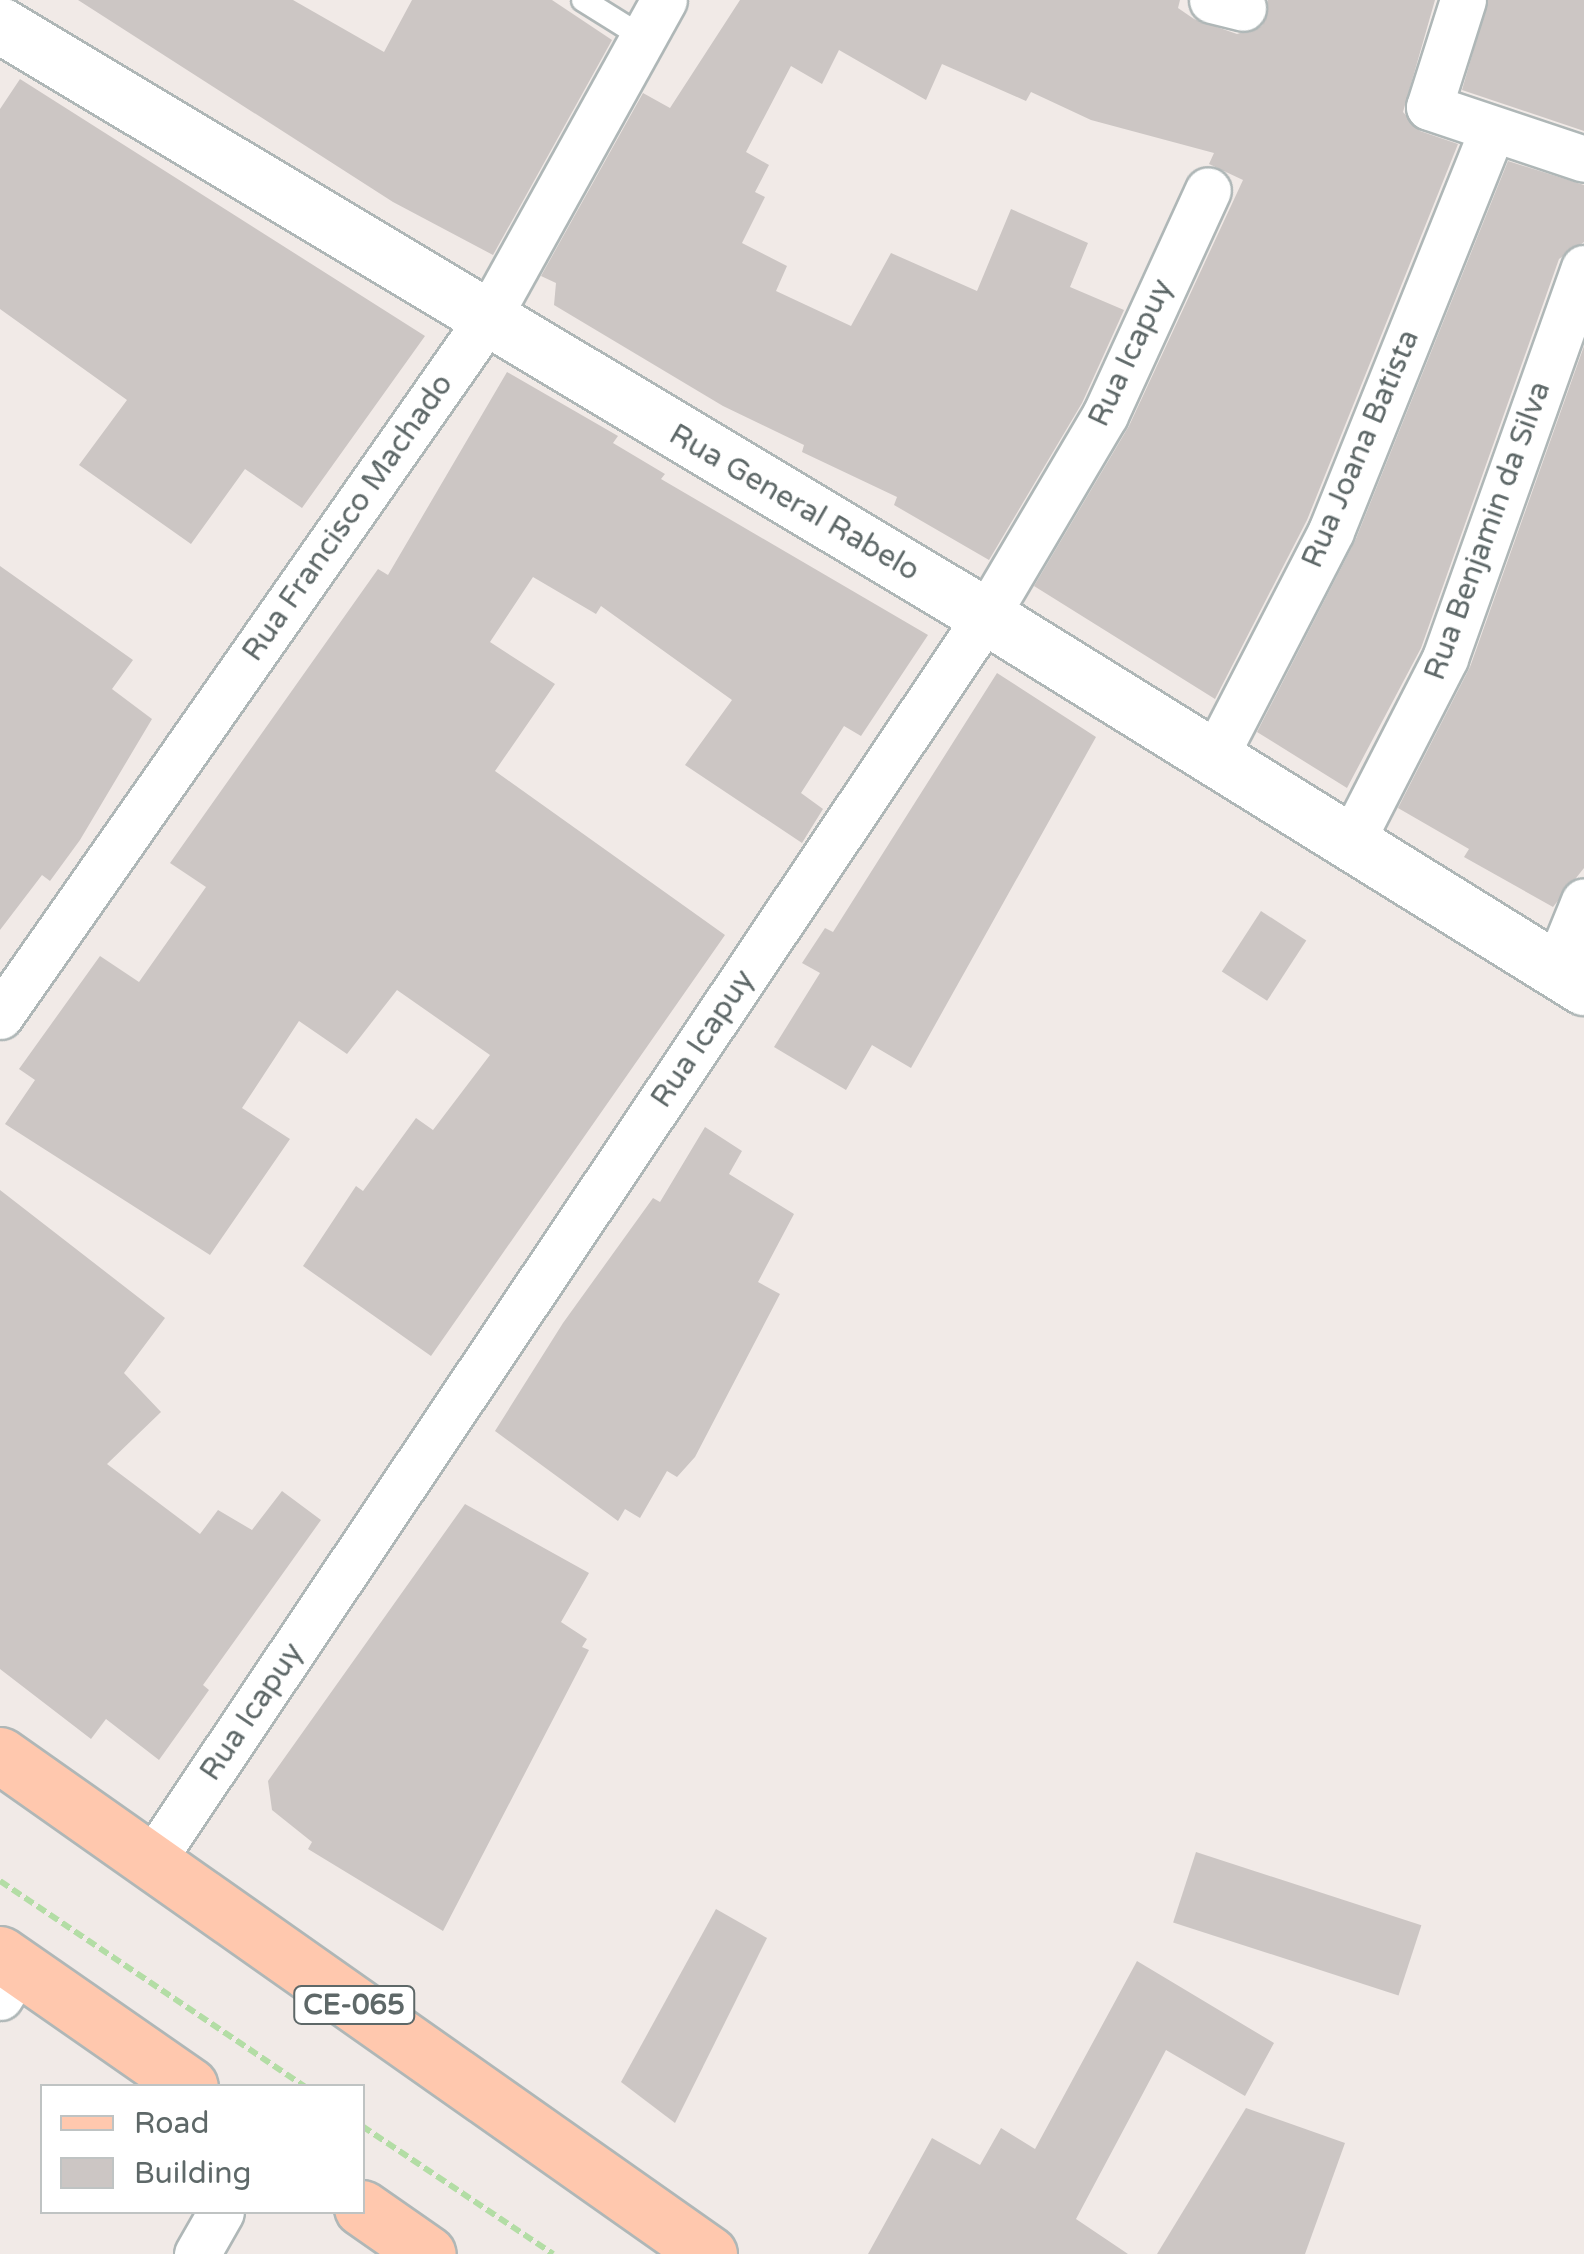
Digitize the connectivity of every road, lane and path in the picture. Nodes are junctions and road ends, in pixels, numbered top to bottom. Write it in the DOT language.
graph roads {
  1 [pos="14,0"];
  2 [pos="583,0"];
  3 [pos="1463,0"];
  4 [pos="654,19"];
  5 [pos="0,26"];
  6 [pos="1491,132"];
  7 [pos="1584,159"];
  8 [pos="1208,190"];
  9 [pos="1584,268"];
  10 [pos="486,321"];
  11 [pos="986,616"];
  12 [pos="1214,758"];
  13 [pos="1351,842"];
  14 [pos="1584,902"];
  15 [pos="1570,978"];
  16 [pos="0,1016"];
  17 [pos="0,1755"];
  18 [pos="151,1862"];
  19 [pos="0,1881"];
  20 [pos="6,1973"];
  21 [pos="187,2084"];
  22 [pos="301,2084"];
  23 [pos="365,2128"];
  24 [pos="620,2191"];
  25 [pos="365,2210"];
  26 [pos="220,2214"];
  27 [pos="196,2254"];
  28 [pos="428,2254"];
  29 [pos="552,2254"];
  30 [pos="636,2254"];
  31 [pos="709,2254"];
  1 -- 5 [label="street"];
  2 -- 4 [label="lane"];
  3 -- 6 [label="street"];
  4 -- 10 [label="street, Rua Francisco Machado"];
  5 -- 10 [label="street, Rua General Rabelo"];
  6 -- 7 [label="street"];
  6 -- 12 [label="street, Rua Joana Batista"];
  8 -- 11 [label="street, Rua Icapuy"];
  9 -- 13 [label="street, Rua Benjamin da Silva"];
  10 -- 11 [label="street, Rua General Rabelo"];
  10 -- 16 [label="street, Rua Francisco Machado"];
  11 -- 12 [label="street, Rua General Rabelo"];
  11 -- 18 [label="street, Rua Icapuy"];
  12 -- 13 [label="street, Rua General Rabelo"];
  13 -- 15 [label="street, Rua General Rabelo"];
  14 -- 15 [label="street"];
  17 -- 18 [label="main road, CE-065"];
  18 -- 24 [label="main road, CE-065"];
  19 -- 22 [label="path"];
  20 -- 21 [label="main road"];
  23 -- 29 [label="path"];
  24 -- 30 [label="main road"];
  24 -- 31 [label="main road, CE-065"];
  25 -- 28 [label="main road"];
  26 -- 27 [label="street"];
}
